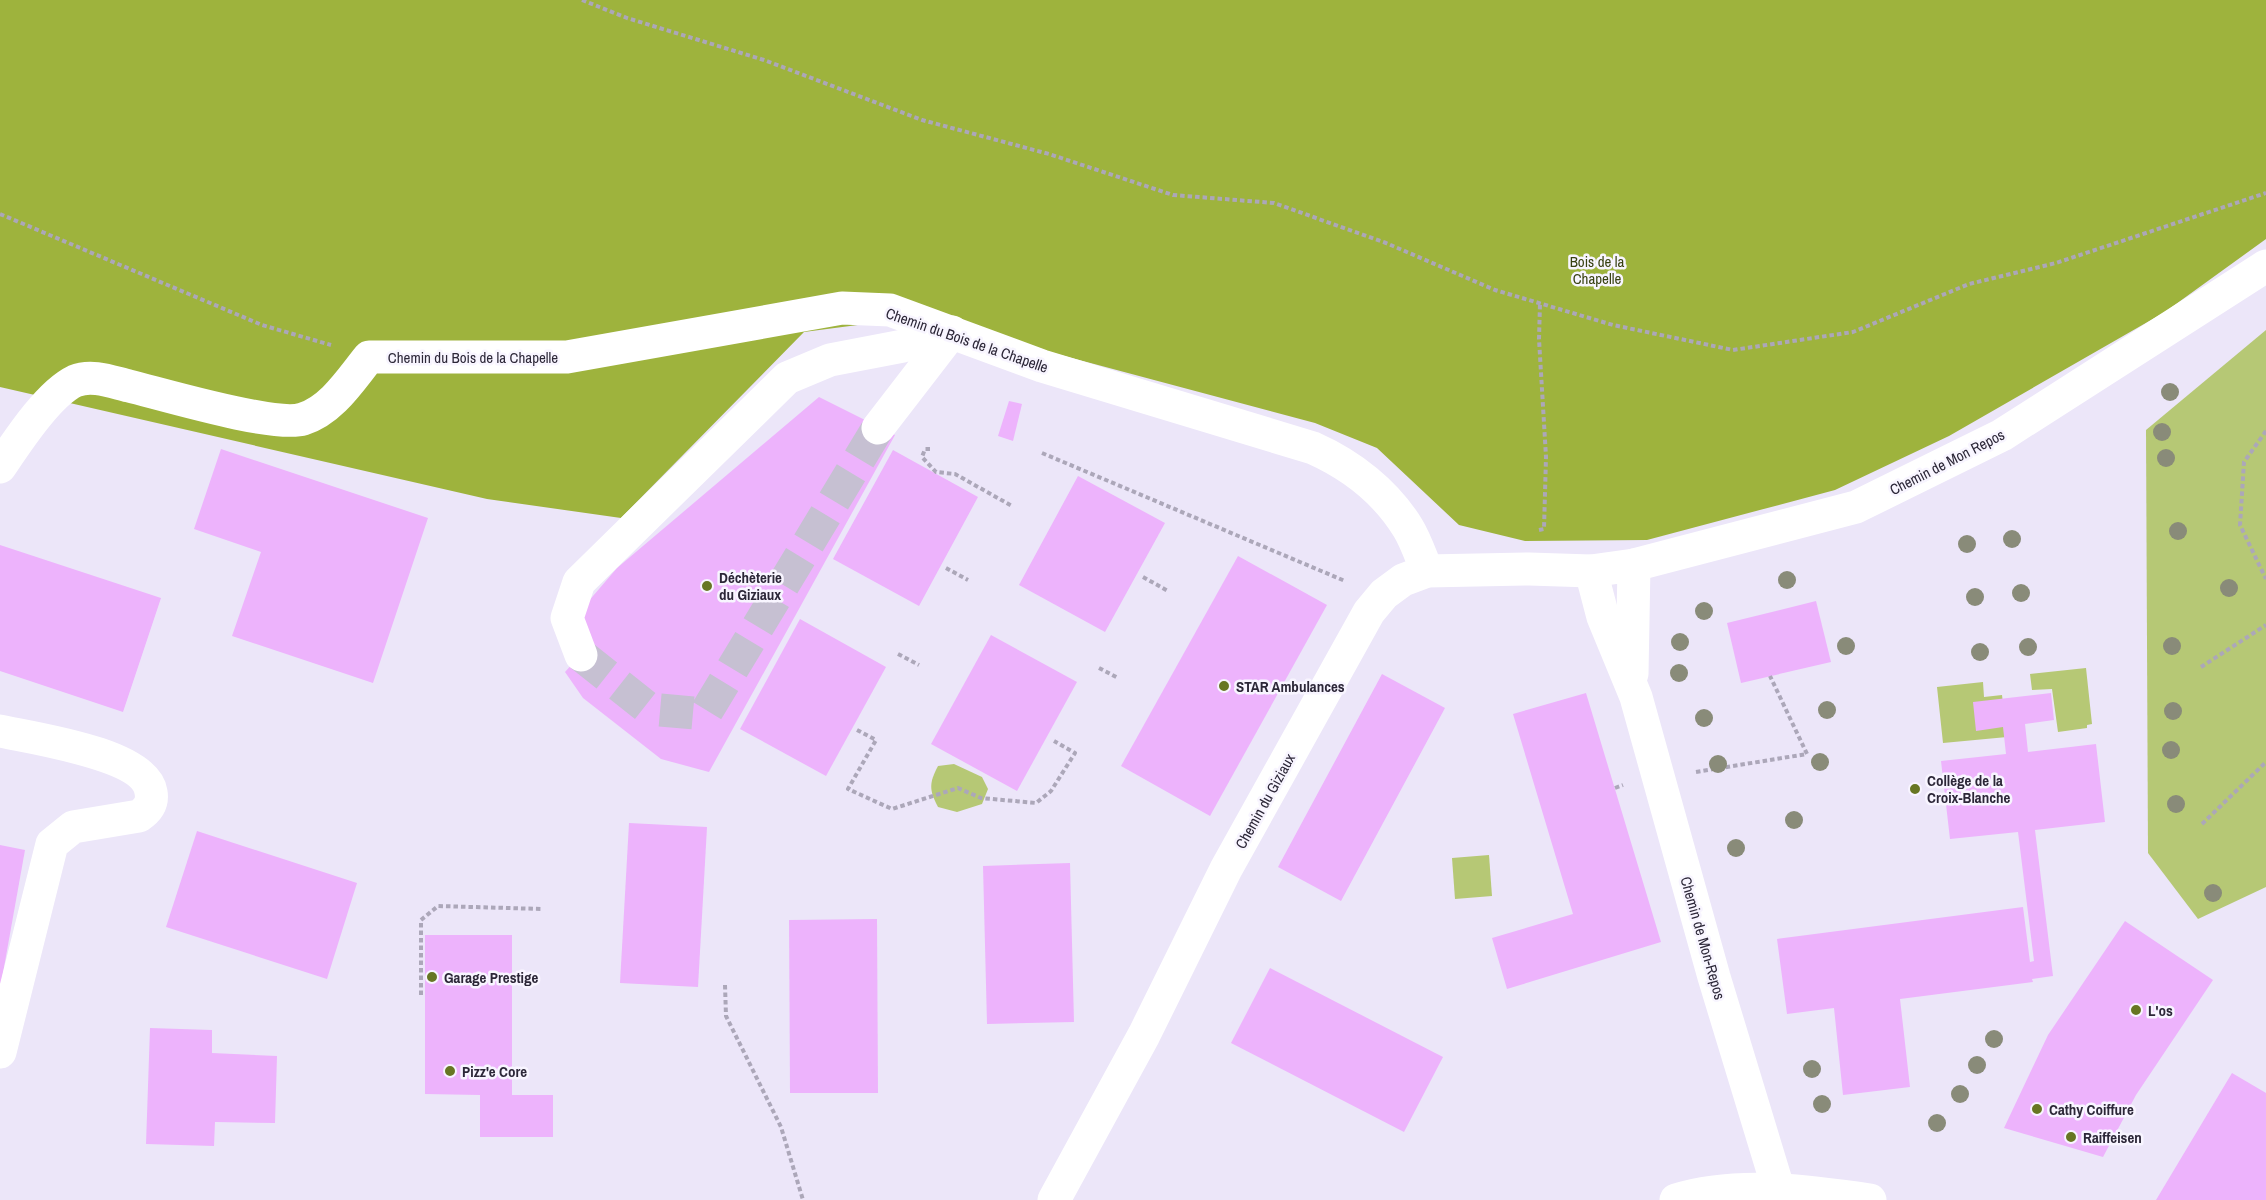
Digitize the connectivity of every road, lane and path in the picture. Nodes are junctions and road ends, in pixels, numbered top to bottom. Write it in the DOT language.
graph roads {
  1 [pos="582,0"];
  2 [pos="2266,194"];
  3 [pos="0,214"];
  4 [pos="2266,266"];
  5 [pos="1540,303"];
  6 [pos="952,332"];
  7 [pos="369,357"];
  8 [pos="878,428"];
  9 [pos="2266,431"];
  10 [pos="930,449"];
  11 [pos="1042,453"];
  12 [pos="0,466"];
  13 [pos="1012,506"];
  14 [pos="1533,531"];
  15 [pos="1634,565"];
  16 [pos="946,568"];
  17 [pos="1427,571"];
  18 [pos="1590,571"];
  19 [pos="1143,577"];
  20 [pos="2266,579"];
  21 [pos="968,580"];
  22 [pos="1346,581"];
  23 [pos="1168,591"];
  24 [pos="2266,625"];
  25 [pos="898,654"];
  26 [pos="581,655"];
  27 [pos="919,665"];
  28 [pos="2201,667"];
  29 [pos="1098,668"];
  30 [pos="1770,676"];
  31 [pos="1118,678"];
  32 [pos="1632,684"];
  33 [pos="857,730"];
  34 [pos="0,731"];
  35 [pos="1054,741"];
  36 [pos="2266,762"];
  37 [pos="1696,772"];
  38 [pos="2202,824"];
  39 [pos="542,909"];
  40 [pos="725,986"];
  41 [pos="421,995"];
  42 [pos="0,1052"];
  43 [pos="1779,1191"];
  44 [pos="1717,1195"];
  45 [pos="803,1200"];
  46 [pos="1054,1200"];
  47 [pos="1676,1200"];
  48 [pos="1870,1200"];
  1 -- 5 [label="path"];
  2 -- 5 [label="path"];
  3 -- 7 [label="path"];
  4 -- 15 [label="street, Chemin de Mon Repos"];
  5 -- 14 [label="path"];
  6 -- 7 [label="street, Chemin du Bois de la Chapelle"];
  6 -- 8 [label="street"];
  6 -- 17 [label="street, Chemin du Bois de la Chapelle"];
  6 -- 26 [label="street"];
  7 -- 12 [label="street"];
  9 -- 20 [label="path"];
  10 -- 13 [label="path"];
  11 -- 22 [label="path"];
  15 -- 18 [label="street, Chemin de Mon Repos"];
  15 -- 32 [label="street, Chemin de Mon-Repos"];
  16 -- 21 [label="path"];
  17 -- 18 [label="street, Chemin du Giziaux"];
  17 -- 46 [label="street, Chemin du Giziaux"];
  18 -- 32 [label="street, Chemin de Mon-Repos"];
  19 -- 23 [label="path"];
  24 -- 28 [label="path"];
  25 -- 27 [label="path"];
  29 -- 31 [label="path"];
  30 -- 37 [label="path"];
  32 -- 43 [label="street, Chemin de Mon-Repos"];
  33 -- 35 [label="path"];
  34 -- 42 [label="street"];
  36 -- 38 [label="path"];
  39 -- 41 [label="path"];
  40 -- 45 [label="path"];
  43 -- 44 [label="street"];
  43 -- 48 [label="street"];
  44 -- 47 [label="street"];
}
